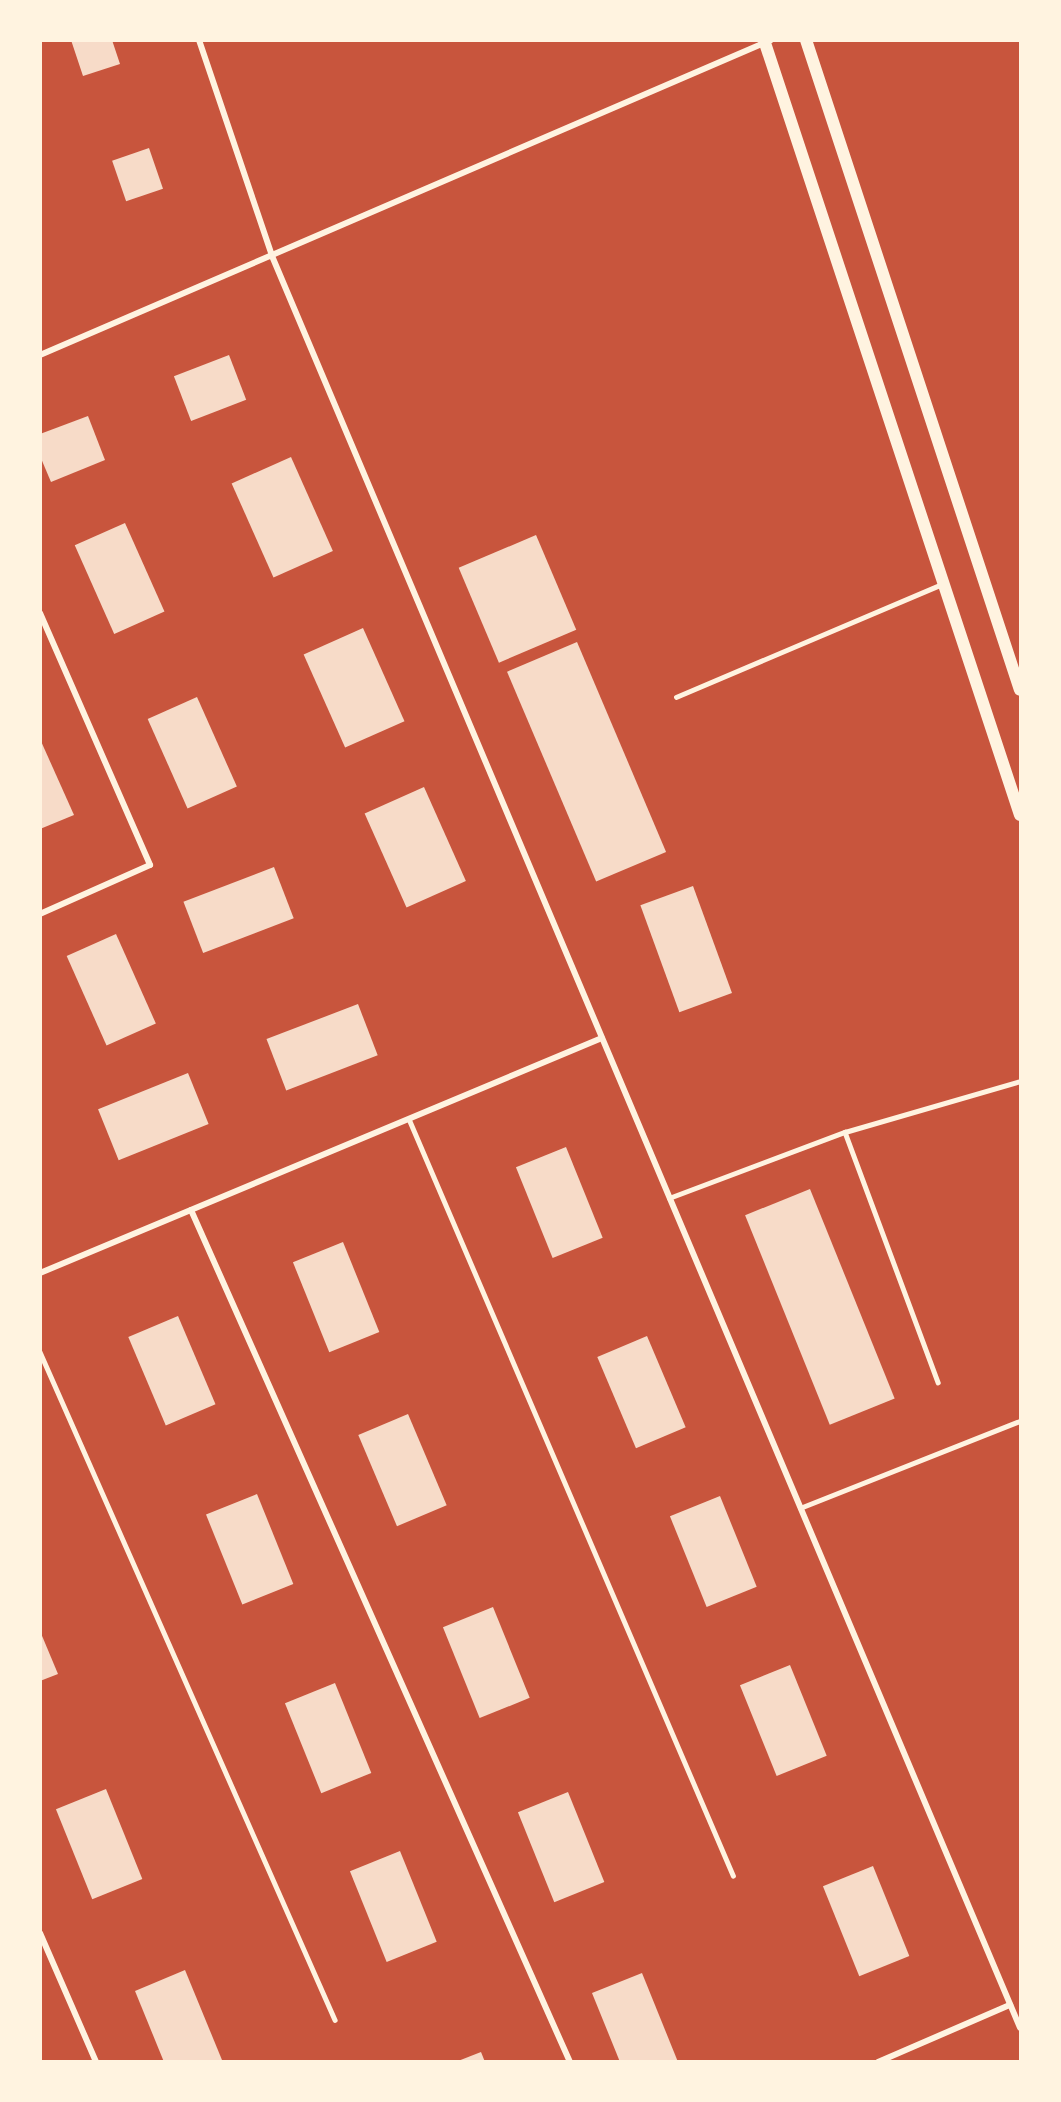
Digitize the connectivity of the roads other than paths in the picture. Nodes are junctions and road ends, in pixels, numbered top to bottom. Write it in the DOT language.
graph roads {
  1 [pos="199,40"];
  2 [pos="806,40"];
  3 [pos="766,41"];
  4 [pos="272,256"];
  5 [pos="40,355"];
  6 [pos="945,583"];
  7 [pos="40,613"];
  8 [pos="1020,690"];
  9 [pos="676,697"];
  10 [pos="1020,815"];
  11 [pos="40,914"];
  12 [pos="602,1038"];
  13 [pos="1020,1082"];
  14 [pos="409,1119"];
  15 [pos="845,1132"];
  16 [pos="669,1198"];
  17 [pos="191,1210"];
  18 [pos="40,1273"];
  19 [pos="40,1352"];
  20 [pos="938,1382"];
  21 [pos="1020,1421"];
  22 [pos="800,1508"];
  23 [pos="733,1875"];
  24 [pos="40,1933"];
  25 [pos="1010,2005"];
  26 [pos="335,2020"];
  27 [pos="1020,2028"];
  28 [pos="96,2061"];
  29 [pos="570,2061"];
  30 [pos="878,2061"];
  1 -- 4 [label="street"];
  2 -- 8 [label="main road"];
  3 -- 4 [label="street"];
  3 -- 6 [label="main road"];
  4 -- 5 [label="street"];
  4 -- 12 [label="street"];
  6 -- 9 [label="lane"];
  6 -- 10 [label="main road"];
  7 -- 11 [label="street"];
  12 -- 14 [label="street"];
  12 -- 16 [label="street"];
  13 -- 15 [label="lane"];
  14 -- 17 [label="street"];
  14 -- 23 [label="lane"];
  15 -- 16 [label="lane"];
  15 -- 20 [label="lane"];
  16 -- 22 [label="street"];
  17 -- 18 [label="street"];
  17 -- 29 [label="street"];
  19 -- 26 [label="lane"];
  21 -- 22 [label="lane"];
  22 -- 25 [label="street"];
  24 -- 28 [label="street"];
  25 -- 27 [label="street"];
  25 -- 30 [label="street"];
}
